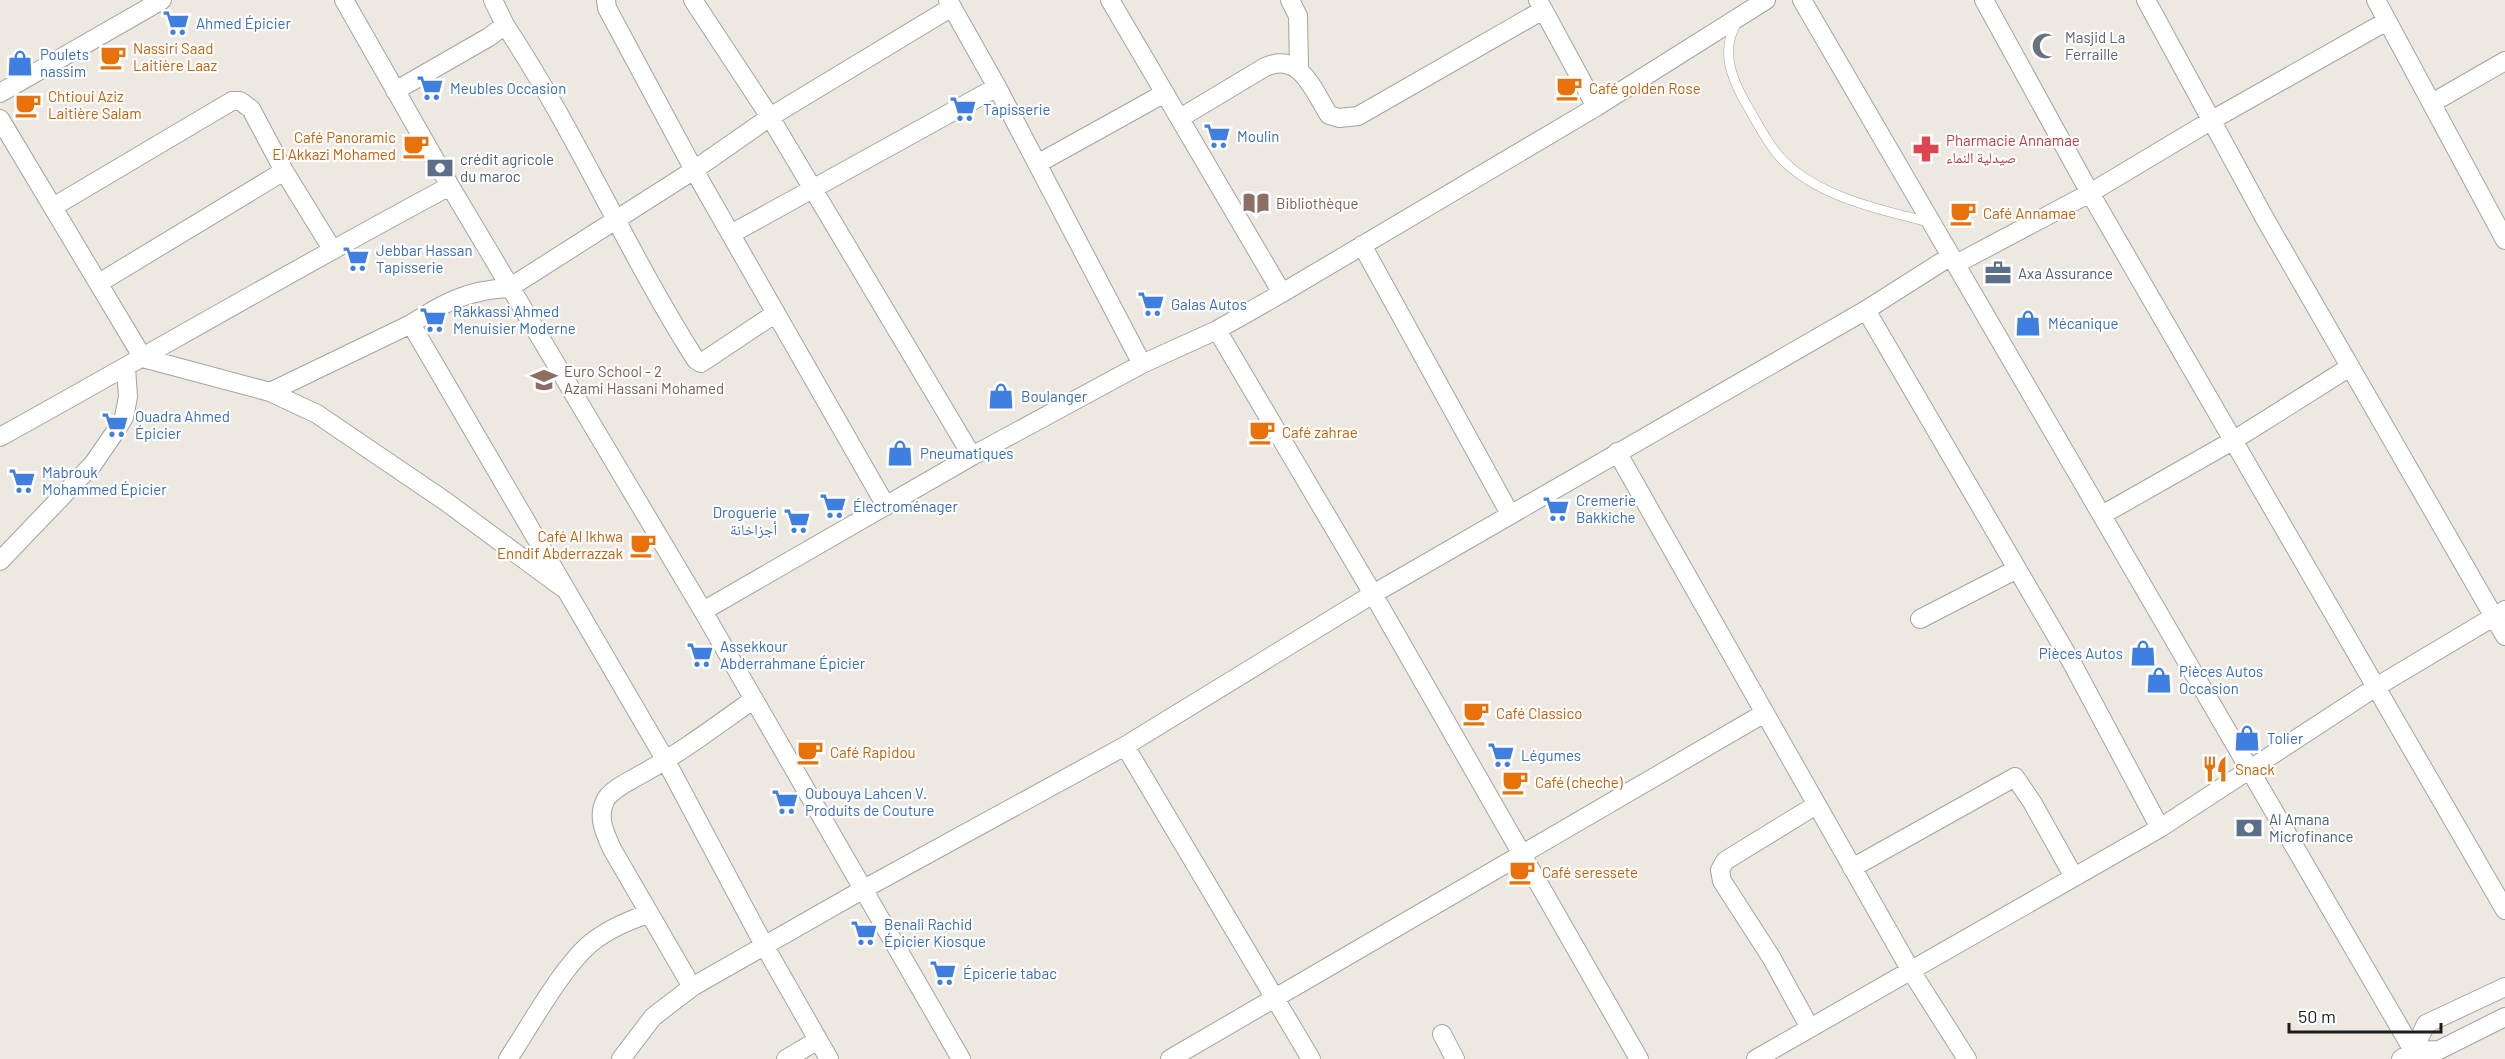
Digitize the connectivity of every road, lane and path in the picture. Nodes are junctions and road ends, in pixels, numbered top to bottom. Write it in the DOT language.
graph roads {
  1 [pos="162,0"];
  2 [pos="344,0"];
  3 [pos="493,0"];
  4 [pos="606,0"];
  5 [pos="693,0"];
  6 [pos="1290,0"];
  7 [pos="1766,0"];
  8 [pos="1802,0"];
  9 [pos="1984,0"];
  10 [pos="2146,0"];
  11 [pos="2376,0"];
  12 [pos="1112,1"];
  13 [pos="950,4"];
  14 [pos="1541,5"];
  15 [pos="1740,16"];
  16 [pos="2387,21"];
  17 [pos="506,25"];
  18 [pos="2505,61"];
  19 [pos="1299,68"];
  20 [pos="997,87"];
  21 [pos="395,91"];
  22 [pos="0,93"];
  23 [pos="1165,93"];
  24 [pos="2432,103"];
  25 [pos="1596,106"];
  26 [pos="770,117"];
  27 [pos="1180,118"];
  28 [pos="0,119"];
  29 [pos="2212,120"];
  30 [pos="1037,164"];
  31 [pos="694,170"];
  32 [pos="284,171"];
  33 [pos="450,186"];
  34 [pos="814,190"];
  35 [pos="2091,193"];
  36 [pos="53,207"];
  37 [pos="615,220"];
  38 [pos="1931,222"];
  39 [pos="731,234"];
  40 [pos="2505,240"];
  41 [pos="1362,245"];
  42 [pos="332,249"];
  43 [pos="1954,260"];
  44 [pos="99,283"];
  45 [pos="509,288"];
  46 [pos="1282,293"];
  47 [pos="1866,310"];
  48 [pos="776,313"];
  49 [pos="411,324"];
  50 [pos="1217,330"];
  51 [pos="143,358"];
  52 [pos="1142,364"];
  53 [pos="126,367"];
  54 [pos="2350,367"];
  55 [pos="270,392"];
  56 [pos="0,437"];
  57 [pos="2234,440"];
  58 [pos="1617,452"];
  59 [pos="972,456"];
  60 [pos="886,506"];
  61 [pos="1510,514"];
  62 [pos="2102,515"];
  63 [pos="0,561"];
  64 [pos="2017,569"];
  65 [pos="570,593"];
  66 [pos="1373,594"];
  67 [pos="703,611"];
  68 [pos="2499,613"];
  69 [pos="1920,619"];
  70 [pos="2505,636"];
  71 [pos="2376,687"];
  72 [pos="753,699"];
  73 [pos="1763,714"];
  74 [pos="1125,746"];
  75 [pos="666,761"];
  76 [pos="2249,769"];
  77 [pos="1816,806"];
  78 [pos="2160,828"];
  79 [pos="1524,855"];
  80 [pos="1852,868"];
  81 [pos="2074,877"];
  82 [pos="862,890"];
  83 [pos="2505,910"];
  84 [pos="648,914"];
  85 [pos="764,945"];
  86 [pos="1911,971"];
  87 [pos="692,987"];
  88 [pos="2505,987"];
  89 [pos="1275,998"];
  90 [pos="2505,1017"];
  91 [pos="1810,1028"];
  92 [pos="1442,1034"];
  93 [pos="818,1040"];
  94 [pos="2411,1056"];
  95 [pos="508,1059"];
  96 [pos="621,1059"];
  97 [pos="786,1059"];
  98 [pos="829,1059"];
  99 [pos="962,1059"];
  100 [pos="1170,1059"];
  101 [pos="1311,1059"];
  102 [pos="1455,1059"];
  103 [pos="1639,1059"];
  104 [pos="1756,1059"];
  105 [pos="1967,1059"];
  1 -- 22 [label="street"];
  2 -- 21 [label="street"];
  3 -- 17 [label="street"];
  4 -- 31 [label="street"];
  5 -- 26 [label="street"];
  6 -- 19 [label="street"];
  7 -- 15 [label="street"];
  8 -- 38 [label="street"];
  9 -- 35 [label="street"];
  10 -- 29 [label="street"];
  11 -- 16 [label="street"];
  12 -- 23 [label="street"];
  13 -- 20 [label="street"];
  13 -- 26 [label="street"];
  14 -- 19 [label="street"];
  14 -- 25 [label="street"];
  15 -- 25 [label="street"];
  15 -- 38 [label="lane"];
  16 -- 24 [label="street"];
  16 -- 29 [label="street"];
  17 -- 21 [label="street"];
  17 -- 37 [label="street"];
  18 -- 24 [label="street"];
  19 -- 27 [label="street"];
  20 -- 30 [label="street"];
  20 -- 34 [label="street"];
  21 -- 33 [label="street"];
  23 -- 27 [label="street"];
  23 -- 30 [label="street"];
  24 -- 40 [label="street"];
  25 -- 41 [label="street"];
  26 -- 31 [label="street"];
  26 -- 34 [label="street"];
  27 -- 46 [label="street"];
  28 -- 36 [label="street"];
  29 -- 35 [label="street"];
  29 -- 54 [label="street"];
  30 -- 52 [label="street"];
  31 -- 37 [label="street"];
  31 -- 39 [label="street"];
  32 -- 36 [label="street"];
  32 -- 42 [label="street"];
  32 -- 44 [label="street"];
  33 -- 42 [label="street"];
  33 -- 45 [label="street"];
  34 -- 39 [label="street"];
  34 -- 59 [label="street"];
  35 -- 43 [label="street"];
  35 -- 57 [label="street"];
  36 -- 44 [label="street"];
  37 -- 45 [label="street"];
  37 -- 48 [label="street"];
  38 -- 43 [label="street"];
  39 -- 48 [label="street"];
  41 -- 46 [label="street"];
  41 -- 61 [label="street"];
  42 -- 51 [label="street"];
  43 -- 47 [label="street"];
  43 -- 62 [label="street"];
  44 -- 51 [label="street"];
  45 -- 49 [label="street"];
  45 -- 67 [label="street"];
  46 -- 50 [label="street"];
  47 -- 58 [label="street"];
  47 -- 64 [label="street"];
  48 -- 60 [label="street"];
  49 -- 55 [label="street"];
  49 -- 65 [label="street"];
  50 -- 52 [label="street"];
  50 -- 66 [label="street"];
  51 -- 53 [label="street"];
  51 -- 55 [label="street"];
  52 -- 59 [label="street"];
  53 -- 56 [label="street"];
  53 -- 63 [label="street"];
  54 -- 57 [label="street"];
  54 -- 68 [label="street"];
  55 -- 65 [label="street"];
  57 -- 62 [label="street"];
  57 -- 71 [label="street"];
  58 -- 61 [label="street"];
  58 -- 73 [label="street"];
  59 -- 60 [label="street"];
  60 -- 67 [label="street"];
  61 -- 66 [label="street"];
  62 -- 76 [label="street"];
  64 -- 69 [label="street"];
  64 -- 78 [label="street"];
  65 -- 75 [label="street"];
  66 -- 74 [label="street"];
  66 -- 79 [label="street"];
  67 -- 72 [label="street"];
  68 -- 70 [label="street"];
  68 -- 71 [label="street"];
  71 -- 76 [label="street"];
  71 -- 83 [label="street"];
  72 -- 75 [label="street"];
  72 -- 82 [label="street"];
  73 -- 77 [label="street"];
  73 -- 79 [label="street"];
  74 -- 82 [label="street"];
  74 -- 89 [label="street"];
  75 -- 84 [label="street"];
  75 -- 85 [label="street"];
  76 -- 78 [label="street"];
  76 -- 94 [label="street"];
  77 -- 80 [label="street"];
  77 -- 91 [label="street"];
  78 -- 81 [label="street"];
  79 -- 89 [label="street"];
  79 -- 103 [label="street"];
  80 -- 81 [label="street"];
  80 -- 86 [label="street"];
  81 -- 86 [label="street"];
  82 -- 85 [label="street"];
  82 -- 99 [label="street"];
  84 -- 87 [label="street"];
  84 -- 95 [label="street"];
  85 -- 87 [label="street"];
  85 -- 93 [label="street"];
  86 -- 91 [label="street"];
  86 -- 105 [label="street"];
  87 -- 96 [label="street"];
  88 -- 94 [label="street"];
  89 -- 100 [label="street"];
  89 -- 101 [label="street"];
  90 -- 94 [label="street"];
  91 -- 104 [label="street"];
  92 -- 102 [label="street"];
  93 -- 97 [label="street"];
  93 -- 98 [label="street"];
}
